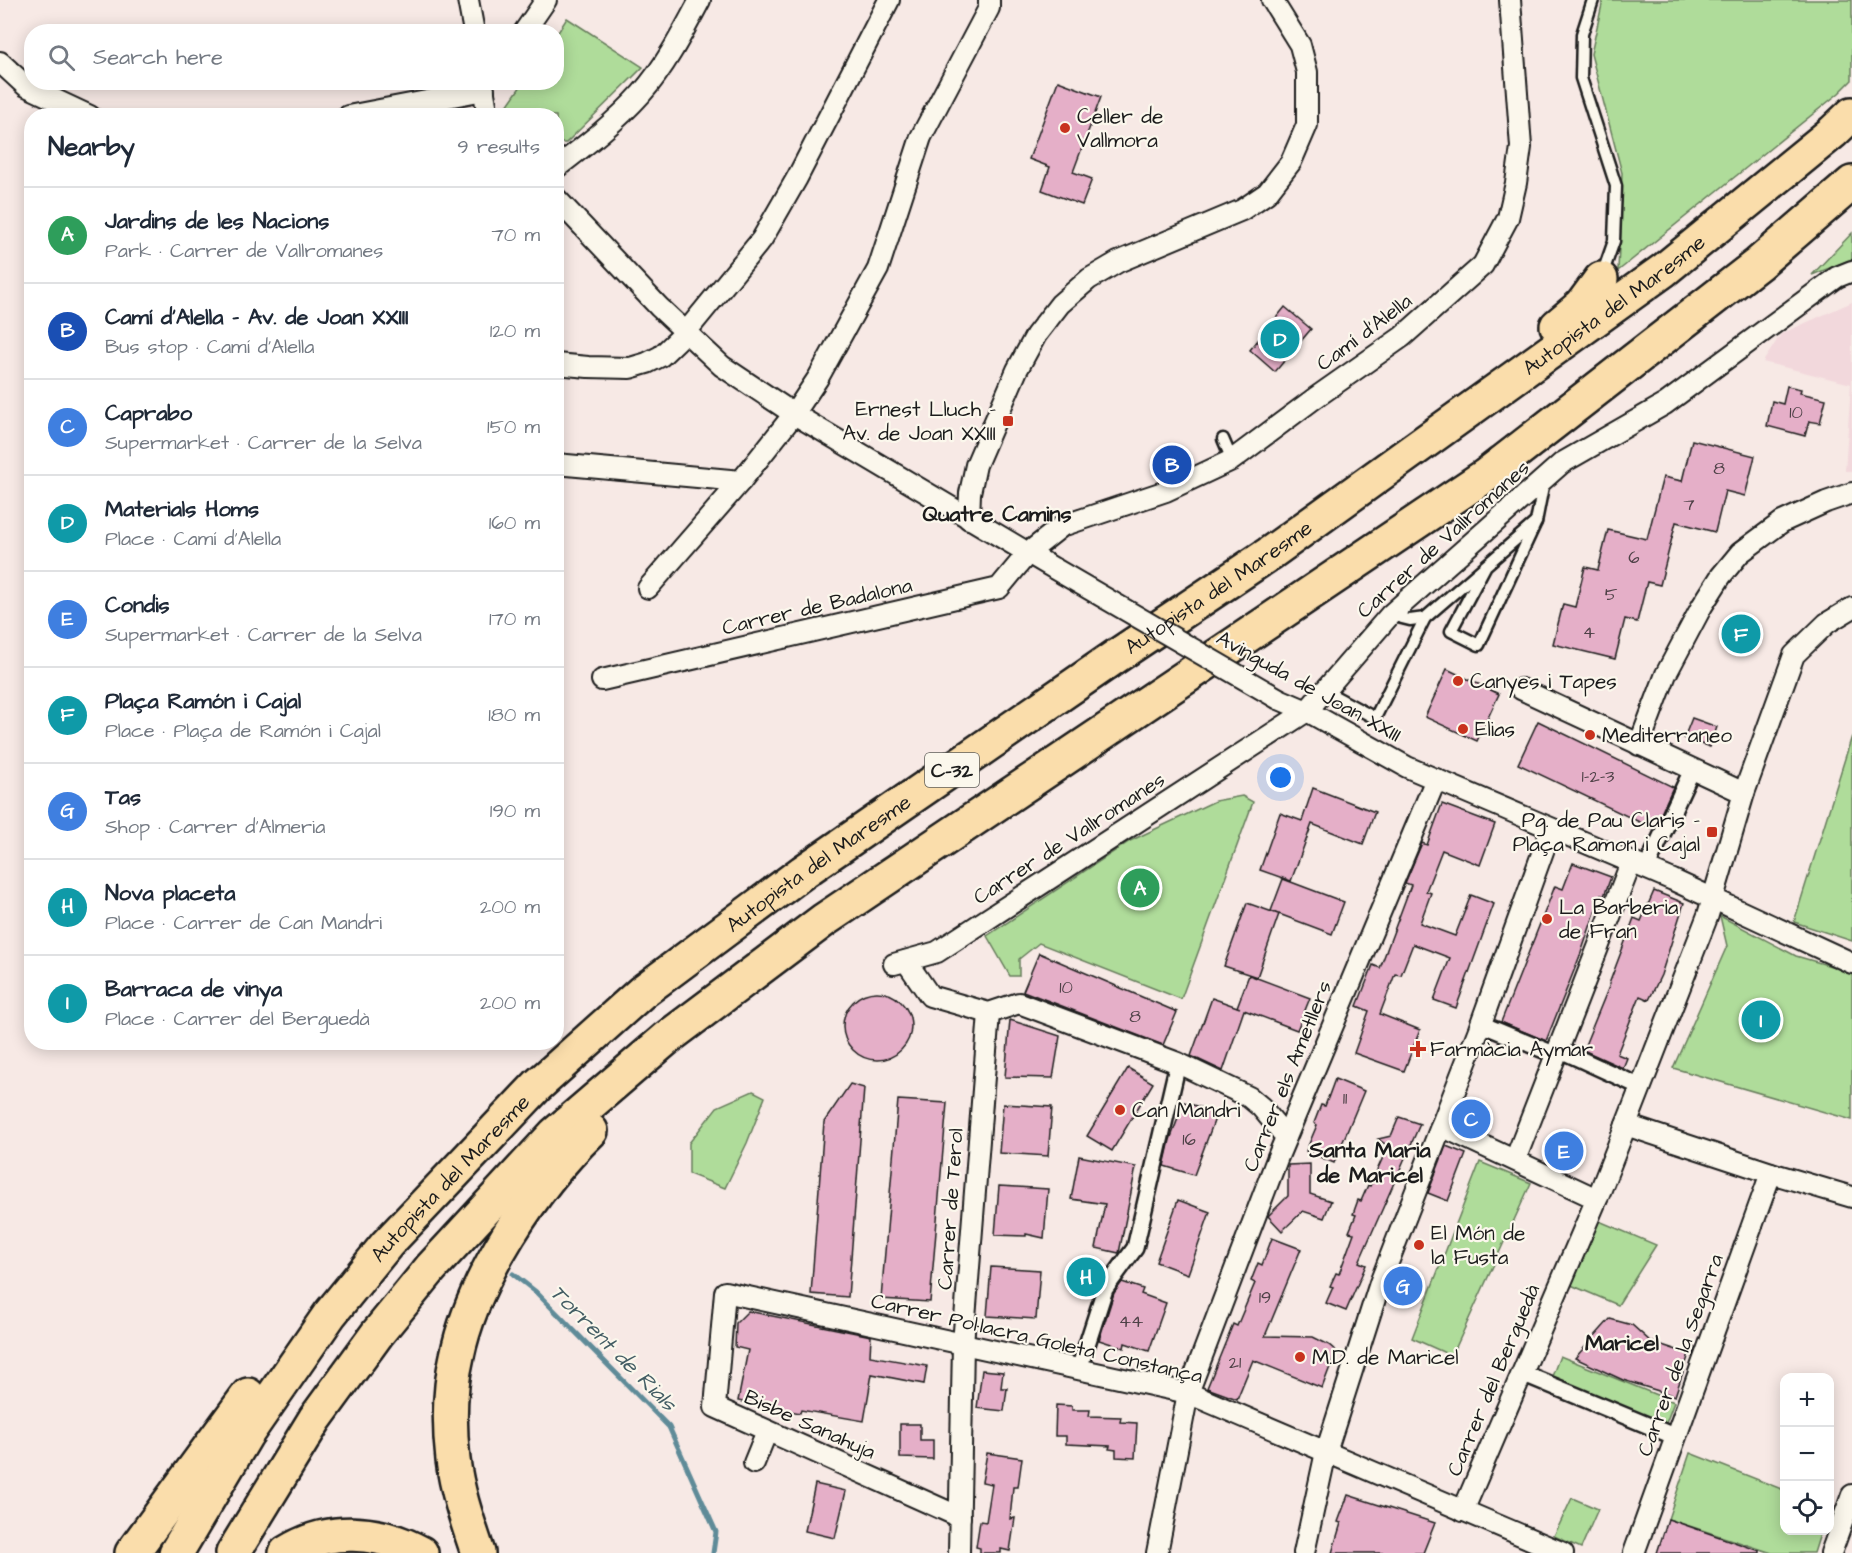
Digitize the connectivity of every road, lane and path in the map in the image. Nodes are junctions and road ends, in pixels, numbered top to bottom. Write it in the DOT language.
graph roads {
  1 [pos="468,0"];
  2 [pos="546,0"];
  3 [pos="700,0"];
  4 [pos="889,0"];
  5 [pos="989,0"];
  6 [pos="1272,0"];
  7 [pos="1510,0"];
  8 [pos="1593,0"];
  9 [pos="472,24"];
  10 [pos="530,24"];
  11 [pos="0,62"];
  12 [pos="24,84"];
  13 [pos="35,90"];
  14 [pos="463,90"];
  15 [pos="485,90"];
  16 [pos="73,108"];
  17 [pos="383,108"];
  18 [pos="487,108"];
  19 [pos="1852,114"];
  20 [pos="564,162"];
  21 [pos="1852,183"];
  22 [pos="564,206"];
  23 [pos="1852,271"];
  24 [pos="1601,279"];
  25 [pos="686,332"];
  26 [pos="564,365"];
  27 [pos="794,414"];
  28 [pos="1223,439"];
  29 [pos="1232,460"];
  30 [pos="564,465"];
  31 [pos="1544,479"];
  32 [pos="741,481"];
  33 [pos="1852,493"];
  34 [pos="969,519"];
  35 [pos="1536,522"];
  36 [pos="1028,553"];
  37 [pos="1269,554"];
  38 [pos="1485,567"];
  39 [pos="648,588"];
  40 [pos="1852,608"];
  41 [pos="1390,615"];
  42 [pos="1425,618"];
  43 [pos="602,680"];
  44 [pos="1521,689"];
  45 [pos="1325,691"];
  46 [pos="1307,711"];
  47 [pos="1639,745"];
  48 [pos="1692,770"];
  49 [pos="1436,779"];
  50 [pos="1744,793"];
  51 [pos="1551,829"];
  52 [pos="1639,866"];
  53 [pos="1714,900"];
  54 [pos="1852,963"];
  55 [pos="989,1012"];
  56 [pos="1481,1024"];
  57 [pos="667,1038"];
  58 [pos="1557,1052"];
  59 [pos="1178,1063"];
  60 [pos="1641,1087"];
  61 [pos="1626,1125"];
  62 [pos="1442,1126"];
  63 [pos="1286,1137"];
  64 [pos="1515,1160"];
  65 [pos="1771,1173"];
  66 [pos="1852,1197"];
  67 [pos="1597,1199"];
  68 [pos="725,1292"];
  69 [pos="330,1314"];
  70 [pos="963,1344"];
  71 [pos="1079,1370"];
  72 [pos="1522,1373"];
  73 [pos="1188,1394"];
  74 [pos="767,1431"];
  75 [pos="1676,1437"];
  76 [pos="1326,1452"];
  77 [pos="754,1463"];
  78 [pos="1852,1496"];
  79 [pos="1463,1511"];
  80 [pos="960,1517"];
  81 [pos="132,1553"];
  82 [pos="176,1553"];
  83 [pos="232,1553"];
  84 [pos="286,1553"];
  85 [pos="421,1553"];
  86 [pos="478,1553"];
  87 [pos="959,1553"];
  88 [pos="1157,1553"];
  89 [pos="1304,1553"];
  90 [pos="1563,1553"];
  91 [pos="1634,1553"];
  92 [pos="1831,1553"];
  1 -- 9 [label="street"];
  2 -- 10 [label="street"];
  3 -- 20 [label="street"];
  4 -- 25 [label="street"];
  5 -- 27 [label="street"];
  6 -- 34 [label="street"];
  7 -- 29 [label="street, Camí d'Alella"];
  8 -- 24 [label="lane"];
  11 -- 12 [label="street"];
  13 -- 16 [label="street"];
  14 -- 17 [label="street"];
  15 -- 18 [label="street"];
  19 -- 37 [label="highway, Autopista del Maresme / C-32"];
  21 -- 57 [label="highway, C-32"];
  22 -- 25 [label="street, Avinguda de Joan XXIII"];
  23 -- 31 [label="street, Carrer de Vallromanes"];
  24 -- 37 [label="highway"];
  25 -- 26 [label="street"];
  25 -- 27 [label="street, Avinguda de Joan XXIII"];
  27 -- 32 [label="street"];
  27 -- 34 [label="street, Avinguda de Joan XXIII"];
  28 -- 29 [label="lane"];
  29 -- 36 [label="street, Camí d'Alella"];
  30 -- 32 [label="street"];
  31 -- 35 [label="lane"];
  31 -- 41 [label="street, Carrer de Vallromanes"];
  32 -- 39 [label="street"];
  33 -- 47 [label="street"];
  34 -- 36 [label="street, Avinguda de Joan XXIII"];
  35 -- 38 [label="lane"];
  35 -- 38 [label="lane"];
  36 -- 43 [label="street, Carrer de Badalona"];
  36 -- 46 [label="street, Avinguda de Joan XXIII, bridge"];
  37 -- 69 [label="highway, Autopista del Maresme / C-32"];
  38 -- 42 [label="lane"];
  40 -- 50 [label="street, Carrer del Berguedà"];
  41 -- 42 [label="lane"];
  41 -- 45 [label="street, Carrer de Vallromanes"];
  42 -- 45 [label="lane"];
  44 -- 47 [label="street"];
  45 -- 46 [label="street, Carrer de Vallromanes"];
  46 -- 49 [label="street, Avinguda de Joan XXIII"];
  46 -- 55 [label="street, Carrer de Vallromanes"];
  47 -- 48 [label="street"];
  48 -- 50 [label="street"];
  48 -- 52 [label="street"];
  49 -- 51 [label="street, Avinguda de Joan XXIII"];
  49 -- 63 [label="street, Carrer els Ametllers"];
  50 -- 53 [label="street, Carrer del Berguedà"];
  51 -- 52 [label="street, Avinguda de Joan XXIII"];
  51 -- 56 [label="street"];
  52 -- 53 [label="street, Avinguda de Joan XXIII"];
  52 -- 58 [label="street"];
  53 -- 54 [label="street, Avinguda de Joan XXIII"];
  53 -- 60 [label="street, Carrer del Berguedà"];
  55 -- 59 [label="street"];
  55 -- 70 [label="street, Carrer de Terol"];
  56 -- 58 [label="street"];
  56 -- 62 [label="street"];
  57 -- 83 [label="highway, C-32"];
  57 -- 86 [label="highway"];
  58 -- 60 [label="street"];
  58 -- 64 [label="street"];
  59 -- 63 [label="street"];
  59 -- 71 [label="street"];
  60 -- 61 [label="street, Carrer del Berguedà"];
  61 -- 65 [label="street"];
  61 -- 67 [label="street, Carrer del Berguedà"];
  62 -- 64 [label="street"];
  62 -- 76 [label="street"];
  63 -- 73 [label="street, Carrer els Ametllers"];
  64 -- 67 [label="street"];
  65 -- 66 [label="street"];
  65 -- 75 [label="street, Carrer de la Segarra"];
  67 -- 72 [label="street, Carrer del Berguedà"];
  68 -- 70 [label="street, Carrer Pol·lacra Goleta Constança"];
  68 -- 74 [label="street, Bisbe Sanahuja"];
  69 -- 81 [label="highway"];
  69 -- 82 [label="highway, Autopista del Maresme / C-32"];
  70 -- 71 [label="street, Carrer Pol·lacra Goleta Constança"];
  70 -- 80 [label="street, Carrer de Terol"];
  71 -- 73 [label="street, Carrer Pol·lacra Goleta Constança"];
  72 -- 75 [label="street"];
  72 -- 79 [label="street, Carrer del Berguedà"];
  73 -- 76 [label="street, Carrer Pol·lacra Goleta Constança"];
  73 -- 88 [label="street, Carrer els Ametllers"];
  74 -- 77 [label="street"];
  74 -- 80 [label="street, Bisbe Sanahuja"];
  75 -- 91 [label="street, Carrer de la Segarra"];
  76 -- 79 [label="street, Carrer Pol·lacra Goleta Constança"];
  76 -- 89 [label="street"];
  78 -- 92 [label="street"];
  79 -- 90 [label="street, Carrer Pol·lacra Goleta Constança"];
  80 -- 87 [label="street, Carrer de Terol"];
  84 -- 85 [label="highway"];
}
